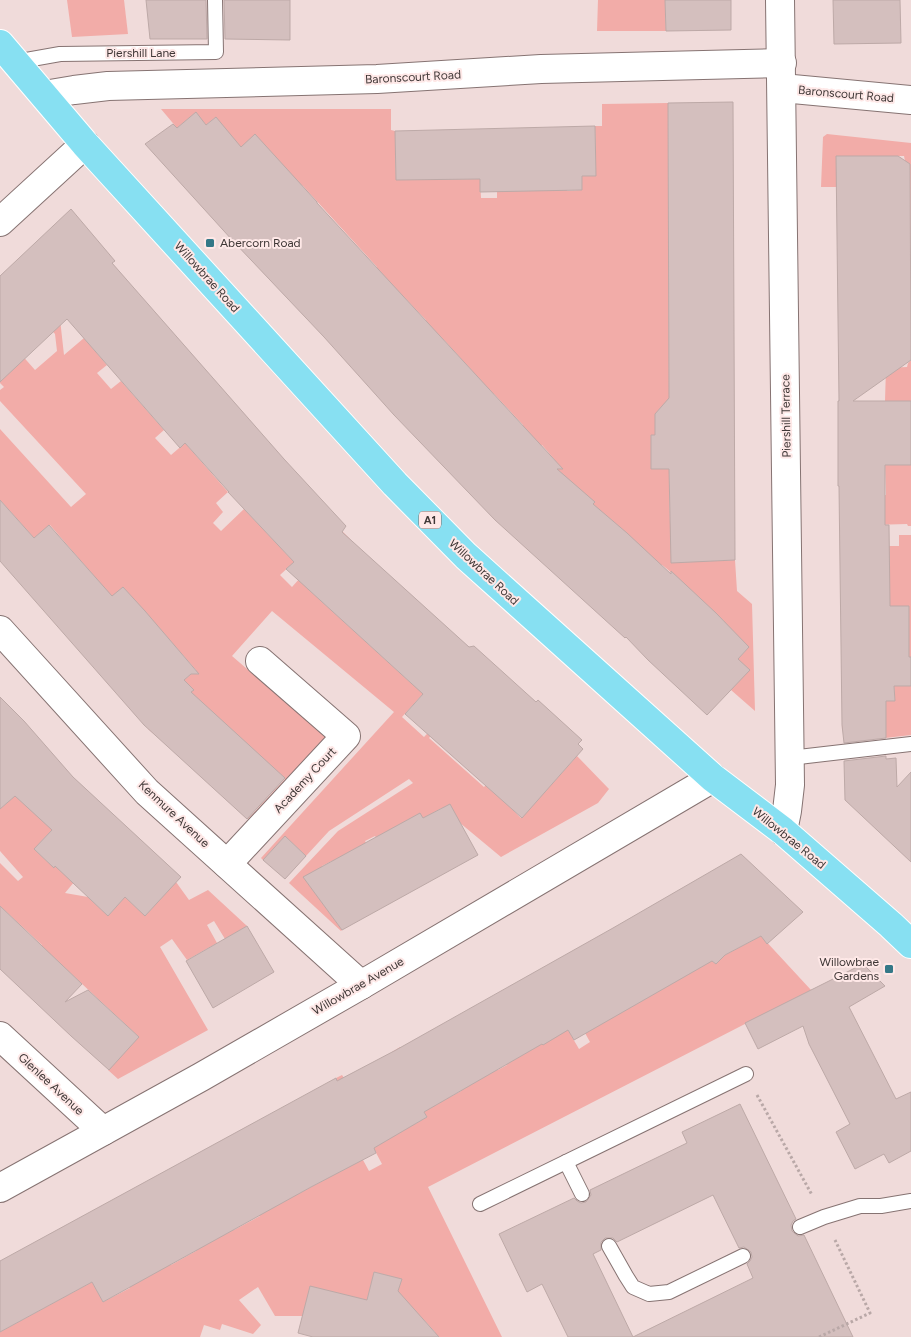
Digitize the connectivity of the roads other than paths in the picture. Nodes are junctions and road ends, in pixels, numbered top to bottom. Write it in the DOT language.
graph roads {
  1 [pos="215,0"];
  2 [pos="780,0"];
  3 [pos="7,53"];
  4 [pos="782,76"];
  5 [pos="44,95"];
  6 [pos="911,100"];
  7 [pos="85,144"];
  8 [pos="0,222"];
  9 [pos="0,630"];
  10 [pos="260,662"];
  11 [pos="911,744"];
  12 [pos="790,758"];
  13 [pos="713,778"];
  14 [pos="783,831"];
  15 [pos="227,864"];
  16 [pos="911,944"];
  17 [pos="361,985"];
  18 [pos="0,1036"];
  19 [pos="746,1074"];
  20 [pos="103,1131"];
  21 [pos="566,1162"];
  22 [pos="0,1188"];
  23 [pos="582,1194"];
  24 [pos="911,1201"];
  25 [pos="480,1204"];
  26 [pos="800,1227"];
  27 [pos="609,1246"];
  28 [pos="743,1256"];
  1 -- 3 [label="lane, Piershill Lane"];
  2 -- 4 [label="street, Piershill Terrace"];
  3 -- 5 [label="main road, Willowbrae Road / A1"];
  4 -- 5 [label="street, Baronscourt Road"];
  4 -- 6 [label="street, Baronscourt Road"];
  4 -- 12 [label="street, Piershill Terrace"];
  5 -- 7 [label="main road, Willowbrae Road / A1"];
  7 -- 8 [label="street"];
  7 -- 13 [label="main road, Willowbrae Road / A1"];
  9 -- 15 [label="street, Kenmure Avenue"];
  10 -- 15 [label="street, Academy Court"];
  11 -- 12 [label="lane"];
  12 -- 14 [label="street, Piershill Terrace"];
  13 -- 14 [label="main road, Willowbrae Road / A1"];
  13 -- 17 [label="street, Willowbrae Avenue"];
  14 -- 16 [label="main road, Willowbrae Road / A1"];
  15 -- 17 [label="street, Kenmure Avenue"];
  17 -- 20 [label="street, Willowbrae Avenue"];
  18 -- 20 [label="street, Glenlee Avenue"];
  19 -- 21 [label="lane"];
  20 -- 22 [label="street, Willowbrae Avenue"];
  21 -- 23 [label="lane"];
  21 -- 25 [label="lane"];
  24 -- 26 [label="lane"];
  27 -- 28 [label="lane"];
}
